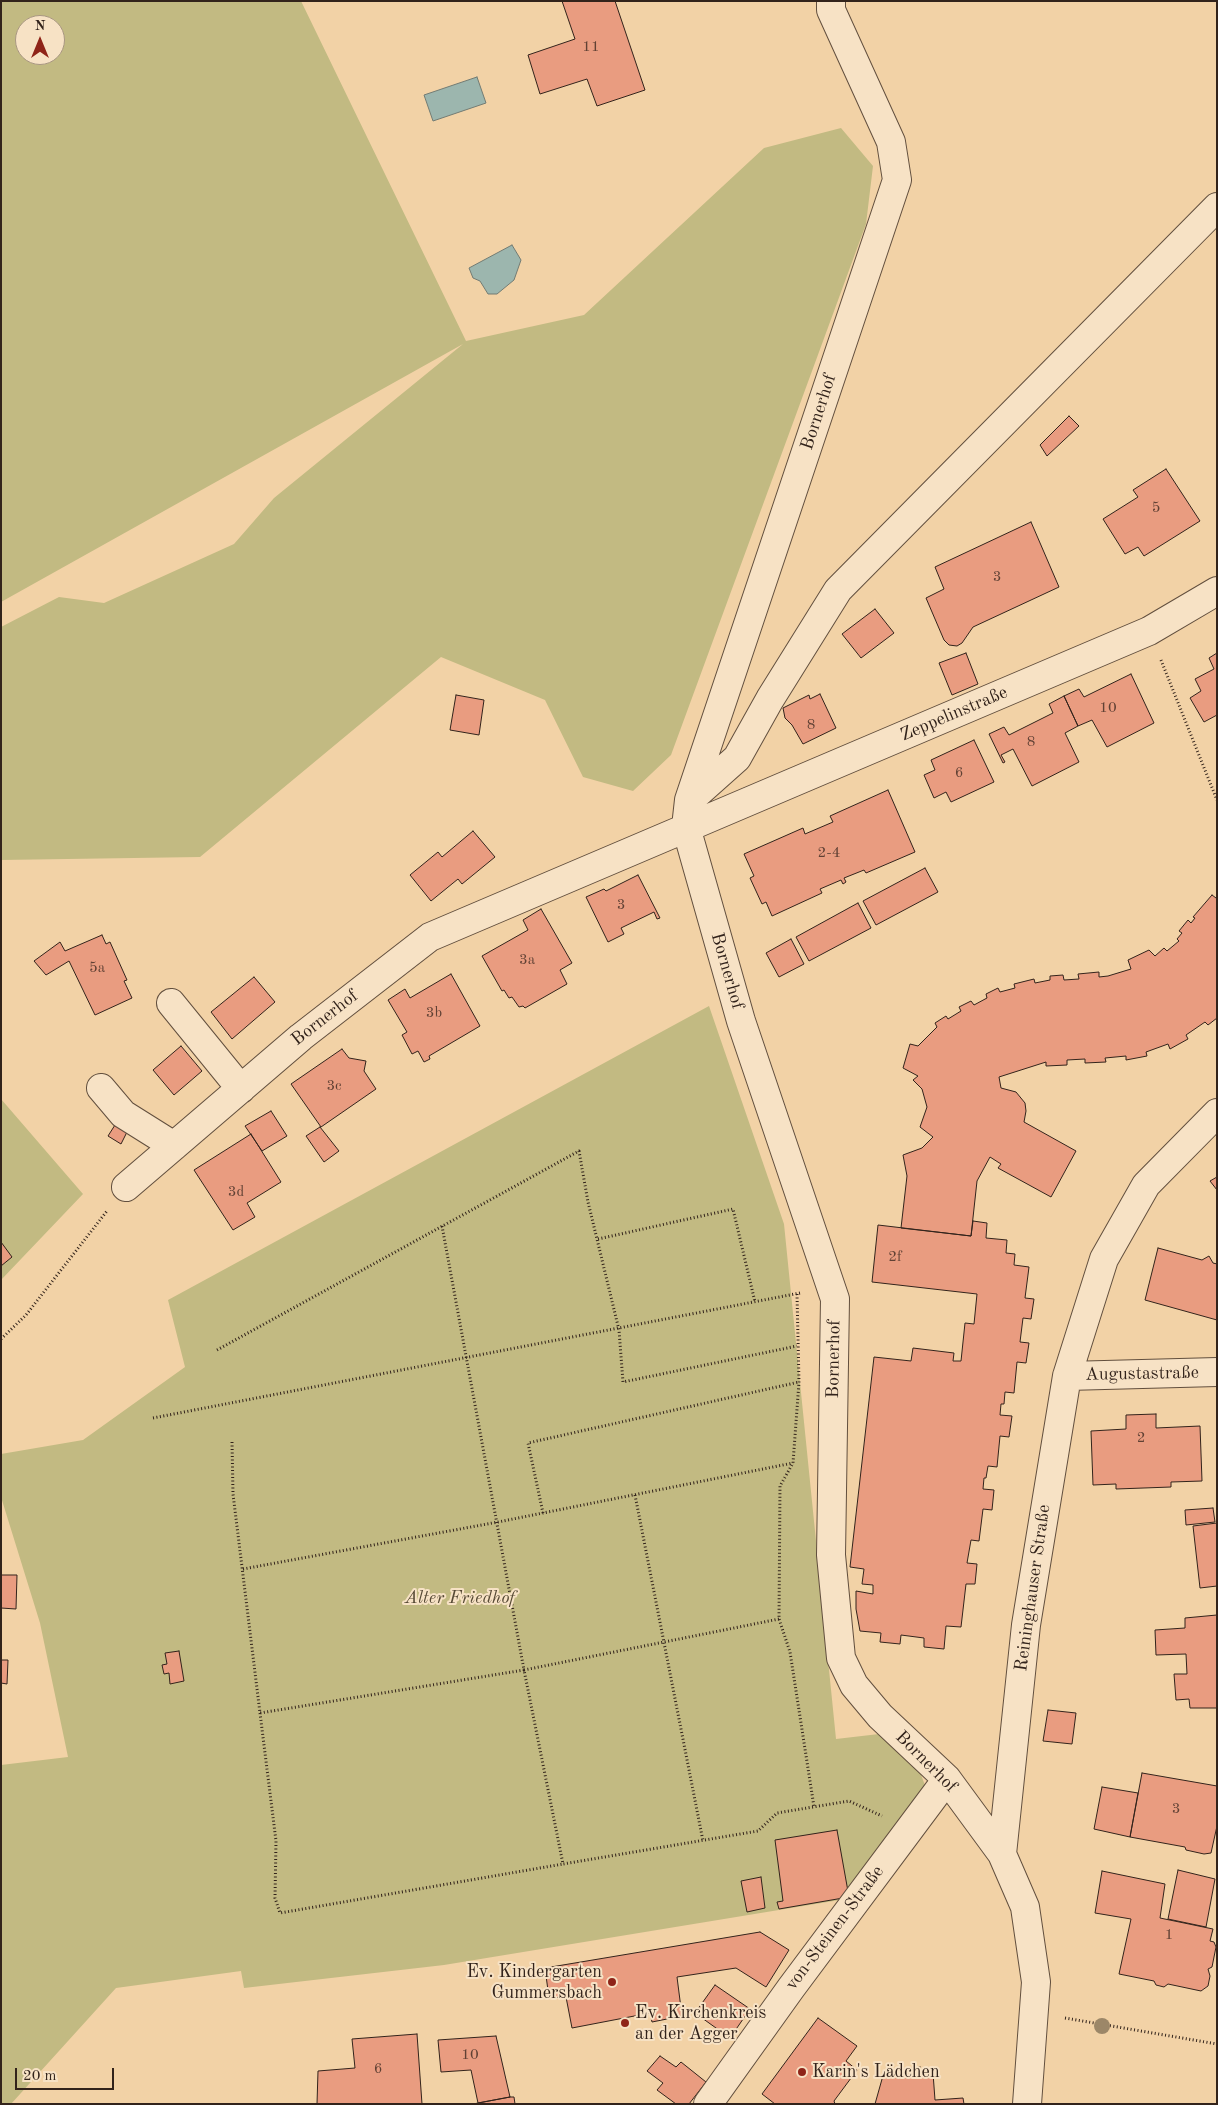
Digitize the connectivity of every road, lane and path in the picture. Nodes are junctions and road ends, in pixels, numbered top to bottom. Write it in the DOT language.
graph roads {
  1 [pos="831,1"];
  2 [pos="1217,206"];
  3 [pos="1217,591"];
  4 [pos="1149,631"];
  5 [pos="690,800"];
  6 [pos="1217,800"];
  7 [pos="686,827"];
  8 [pos="171,1003"];
  9 [pos="101,1088"];
  10 [pos="241,1089"];
  11 [pos="1217,1112"];
  12 [pos="174,1146"];
  13 [pos="126,1187"];
  14 [pos="442,1226"];
  15 [pos="598,1239"];
  16 [pos="827,1272"];
  17 [pos="797,1294"];
  18 [pos="755,1302"];
  19 [pos="619,1330"];
  20 [pos="1,1339"];
  21 [pos="797,1346"];
  22 [pos="217,1350"];
  23 [pos="466,1357"];
  24 [pos="1217,1372"];
  25 [pos="1066,1376"];
  26 [pos="799,1382"];
  27 [pos="153,1418"];
  28 [pos="232,1442"];
  29 [pos="793,1463"];
  30 [pos="635,1495"];
  31 [pos="543,1513"];
  32 [pos="498,1522"];
  33 [pos="243,1569"];
  34 [pos="779,1619"];
  35 [pos="663,1642"];
  36 [pos="524,1670"];
  37 [pos="260,1713"];
  38 [pos="947,1779"];
  39 [pos="814,1807"];
  40 [pos="910,1829"];
  41 [pos="703,1841"];
  42 [pos="1002,1854"];
  43 [pos="563,1864"];
  44 [pos="1034,2012"];
  45 [pos="1217,2044"];
  46 [pos="1034,2098"];
  47 [pos="708,2104"];
  1 -- 5 [label="street, Bornerhof"];
  2 -- 5 [label="street"];
  3 -- 4 [label="street, Zeppelinstraße"];
  4 -- 6 [label="path"];
  4 -- 7 [label="street, Zeppelinstraße"];
  5 -- 7 [label="street, Bornerhof"];
  7 -- 10 [label="street, Bornerhof"];
  7 -- 16 [label="street, Bornerhof"];
  8 -- 10 [label="street"];
  9 -- 12 [label="street"];
  10 -- 12 [label="street, Bornerhof"];
  11 -- 25 [label="street, Reininghauser Straße"];
  12 -- 13 [label="street, Bornerhof"];
  13 -- 20 [label="path"];
  14 -- 15 [label="path"];
  14 -- 22 [label="path"];
  14 -- 23 [label="path"];
  15 -- 18 [label="path"];
  15 -- 19 [label="path"];
  16 -- 17 [label="path"];
  16 -- 38 [label="street, Bornerhof"];
  17 -- 18 [label="path"];
  17 -- 21 [label="path"];
  18 -- 19 [label="path"];
  19 -- 21 [label="path"];
  19 -- 23 [label="path"];
  21 -- 26 [label="path"];
  23 -- 27 [label="path"];
  23 -- 32 [label="path"];
  24 -- 25 [label="street, Augustastraße"];
  25 -- 42 [label="street, Reininghauser Straße"];
  26 -- 29 [label="path"];
  26 -- 31 [label="path"];
  28 -- 33 [label="path"];
  29 -- 30 [label="path"];
  29 -- 34 [label="path"];
  30 -- 31 [label="path"];
  30 -- 35 [label="path"];
  31 -- 32 [label="path"];
  32 -- 33 [label="path"];
  32 -- 36 [label="path"];
  33 -- 37 [label="path"];
  34 -- 35 [label="path"];
  34 -- 39 [label="path"];
  35 -- 36 [label="path"];
  35 -- 41 [label="path"];
  36 -- 37 [label="path"];
  36 -- 43 [label="path"];
  37 -- 43 [label="path"];
  38 -- 40 [label="street, von-Steinen-Straße"];
  38 -- 42 [label="street, Bornerhof"];
  39 -- 40 [label="path"];
  39 -- 41 [label="path"];
  40 -- 47 [label="street, von-Steinen-Straße"];
  41 -- 43 [label="path"];
  42 -- 44 [label="street, Reininghauser Straße"];
  44 -- 45 [label="path"];
  44 -- 46 [label="street, Reininghauser Straße"];
}
